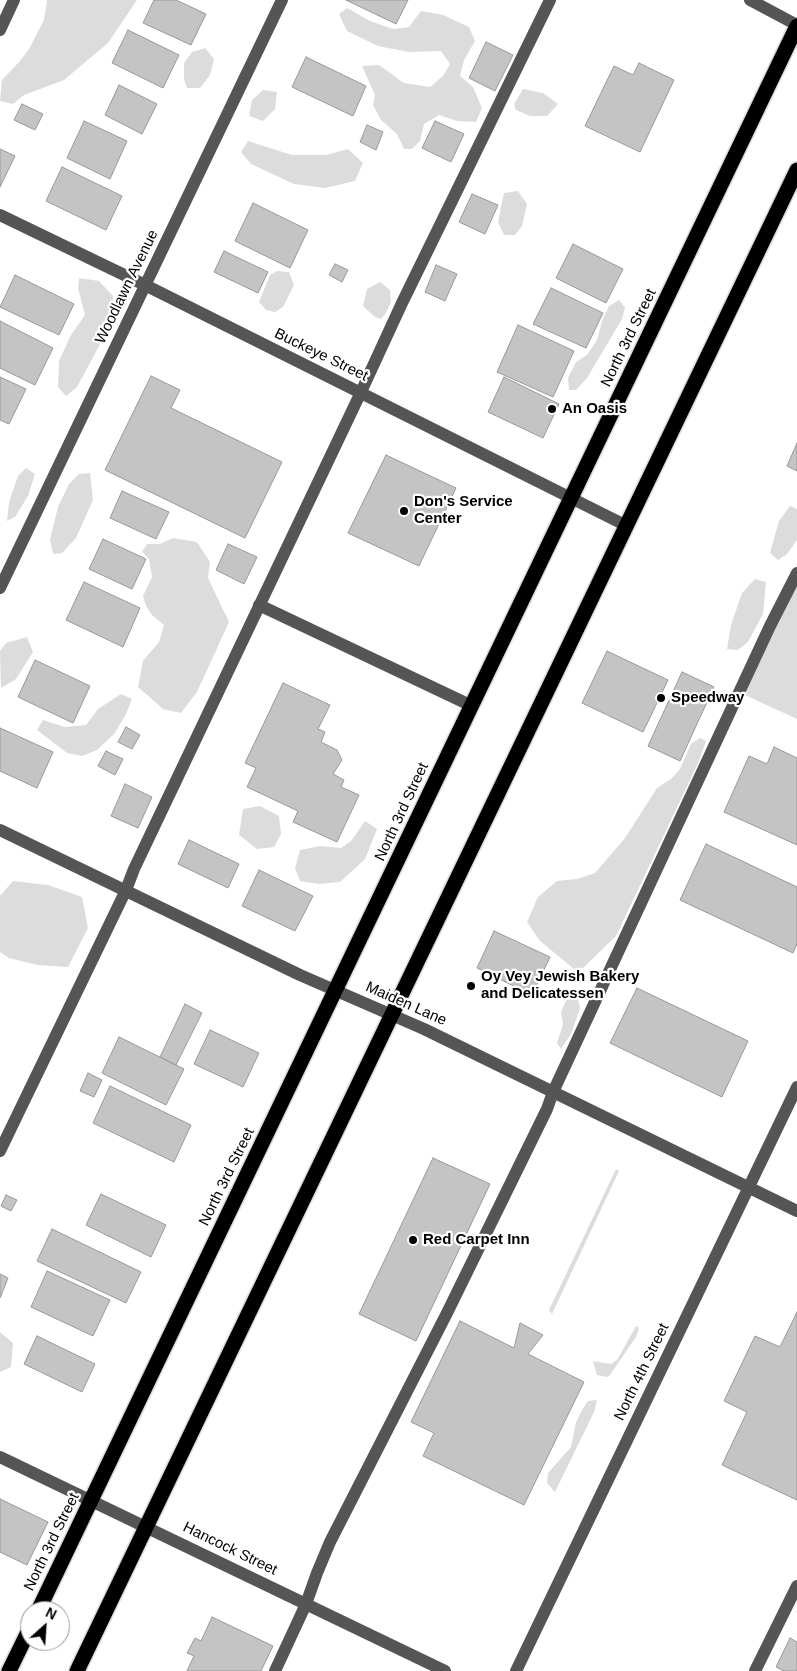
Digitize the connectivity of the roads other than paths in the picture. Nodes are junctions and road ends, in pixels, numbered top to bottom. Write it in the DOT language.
graph roads {
  1 [pos="14,0"];
  2 [pos="282,0"];
  3 [pos="550,0"];
  4 [pos="750,0"];
  5 [pos="797,25"];
  6 [pos="0,30"];
  7 [pos="797,170"];
  8 [pos="0,215"];
  9 [pos="146,285"];
  10 [pos="361,392"];
  11 [pos="572,498"];
  12 [pos="627,526"];
  13 [pos="797,573"];
  14 [pos="0,588"];
  15 [pos="259,605"];
  16 [pos="472,706"];
  17 [pos="0,830"];
  18 [pos="126,890"];
  19 [pos="336,991"];
  20 [pos="392,1015"];
  21 [pos="797,1087"];
  22 [pos="553,1092"];
  23 [pos="0,1151"];
  24 [pos="749,1187"];
  25 [pos="797,1211"];
  26 [pos="0,1457"];
  27 [pos="91,1500"];
  28 [pos="146,1527"];
  29 [pos="797,1586"];
  30 [pos="43,1601"];
  31 [pos="306,1604"];
  32 [pos="20,1648"];
  33 [pos="9,1671"];
  34 [pos="77,1671"];
  35 [pos="275,1671"];
  36 [pos="445,1671"];
  37 [pos="516,1671"];
  38 [pos="754,1671"];
  1 -- 6 [label="street"];
  2 -- 9 [label="street, Woodlawn Avenue"];
  3 -- 10 [label="street"];
  4 -- 5 [label="street"];
  5 -- 11 [label="highway, North 3rd Street"];
  7 -- 12 [label="highway"];
  8 -- 9 [label="street, Buckeye Street"];
  9 -- 10 [label="street, Buckeye Street"];
  9 -- 14 [label="street, Woodlawn Avenue"];
  10 -- 11 [label="street, Buckeye Street"];
  10 -- 15 [label="street"];
  11 -- 12 [label="street, Buckeye Street"];
  11 -- 16 [label="highway, North 3rd Street"];
  12 -- 20 [label="highway"];
  13 -- 22 [label="street"];
  15 -- 16 [label="street"];
  15 -- 18 [label="street"];
  16 -- 19 [label="highway, North 3rd Street"];
  17 -- 18 [label="street, Maiden Lane"];
  18 -- 19 [label="street, Maiden Lane"];
  18 -- 23 [label="street"];
  19 -- 20 [label="street, Maiden Lane"];
  19 -- 27 [label="highway, North 3rd Street"];
  20 -- 22 [label="street, Maiden Lane"];
  20 -- 28 [label="highway"];
  21 -- 24 [label="street, North 4th Street"];
  22 -- 24 [label="street, Maiden Lane"];
  22 -- 31 [label="street"];
  24 -- 25 [label="street, Maiden Lane"];
  24 -- 37 [label="street, North 4th Street"];
  26 -- 27 [label="street, Hancock Street"];
  27 -- 28 [label="street, Hancock Street"];
  27 -- 30 [label="highway, North 3rd Street"];
  28 -- 31 [label="street, Hancock Street"];
  28 -- 34 [label="highway"];
  29 -- 38 [label="street"];
  31 -- 35 [label="street"];
  31 -- 36 [label="street, Hancock Street"];
  32 -- 33 [label="highway"];
}
